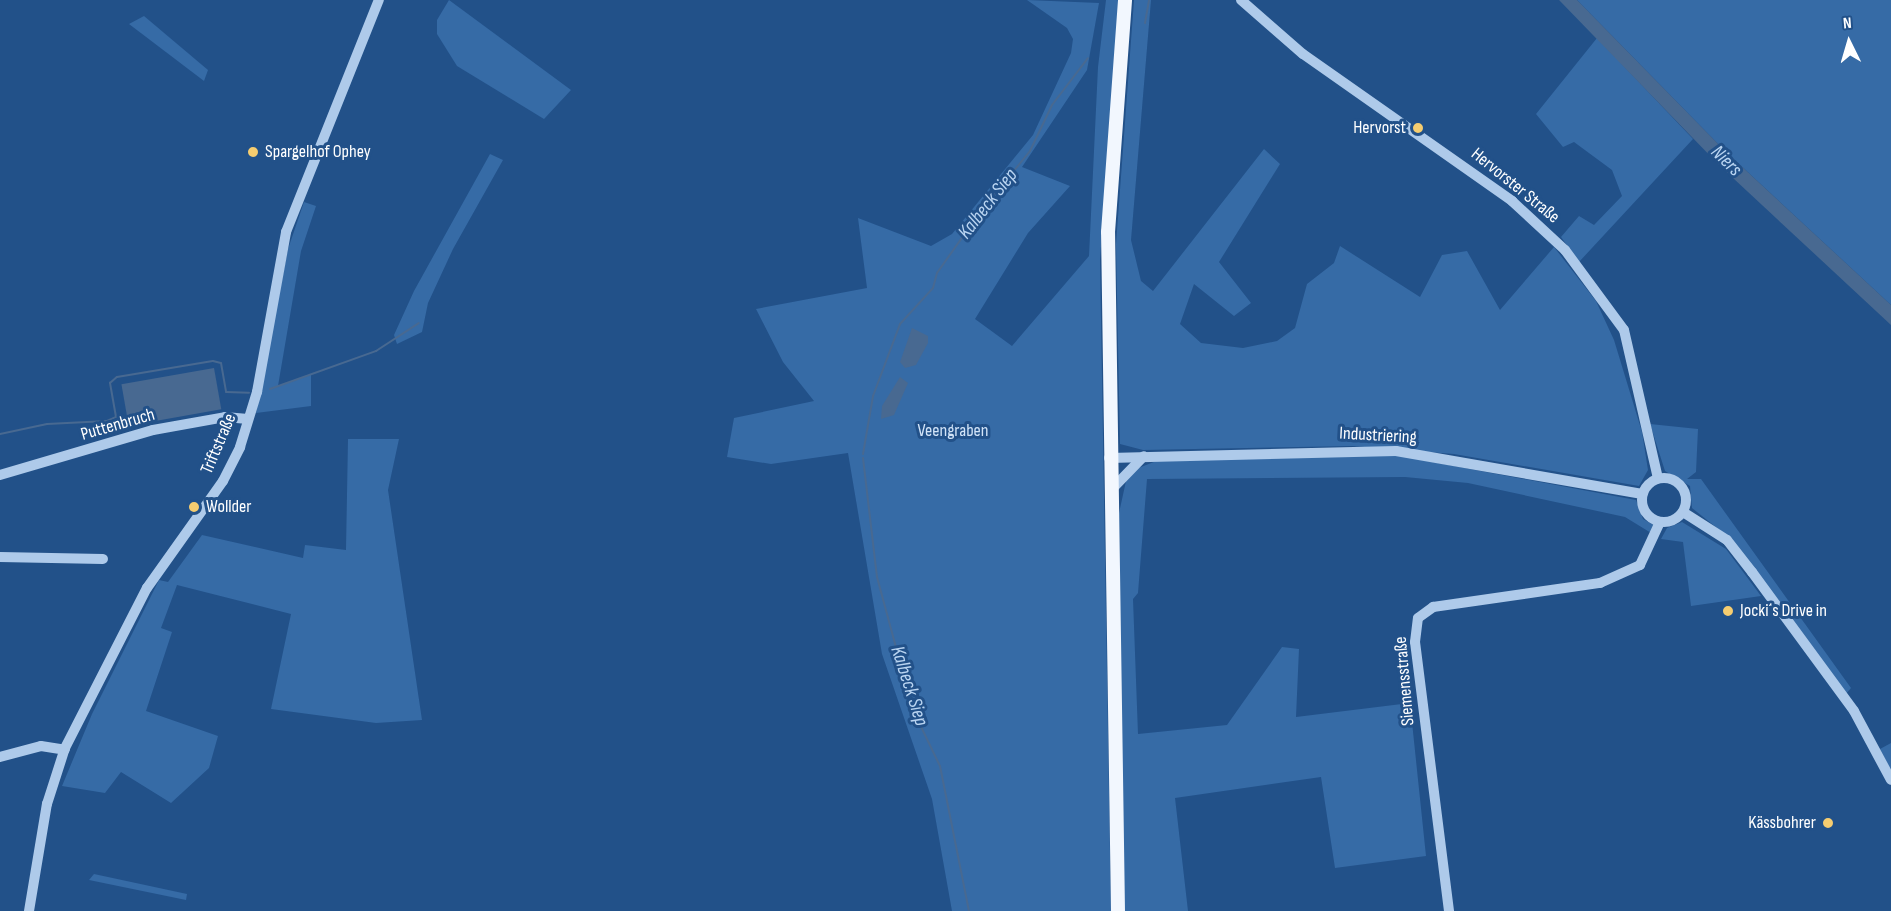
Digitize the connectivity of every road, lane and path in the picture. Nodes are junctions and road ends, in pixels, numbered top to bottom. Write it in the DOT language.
graph roads {
  1 [pos="379,0"];
  2 [pos="1125,0"];
  3 [pos="1241,0"];
  4 [pos="248,419"];
  5 [pos="1144,456"];
  6 [pos="1109,458"];
  7 [pos="0,476"];
  8 [pos="1658,478"];
  9 [pos="1110,493"];
  10 [pos="1642,494"];
  11 [pos="1683,512"];
  12 [pos="1660,522"];
  13 [pos="0,557"];
  14 [pos="103,559"];
  15 [pos="65,750"];
  16 [pos="0,757"];
  17 [pos="1891,780"];
  18 [pos="28,911"];
  19 [pos="1118,911"];
  20 [pos="1449,911"];
  1 -- 4 [label="street, Triftstraße"];
  2 -- 6 [label="main road"];
  3 -- 8 [label="street, Hervorster Straße"];
  4 -- 7 [label="street, Puttenbruch"];
  4 -- 15 [label="street, Triftstraße"];
  5 -- 6 [label="street, Industriering"];
  5 -- 9 [label="street"];
  5 -- 10 [label="street, Industriering"];
  6 -- 9 [label="main road"];
  8 -- 10 [label="street"];
  8 -- 11 [label="street"];
  9 -- 19 [label="main road"];
  10 -- 12 [label="street"];
  11 -- 12 [label="street"];
  11 -- 17 [label="street"];
  12 -- 20 [label="street, Siemensstraße"];
  13 -- 14 [label="street"];
  15 -- 16 [label="street"];
  15 -- 18 [label="street, Triftstraße"];
}
